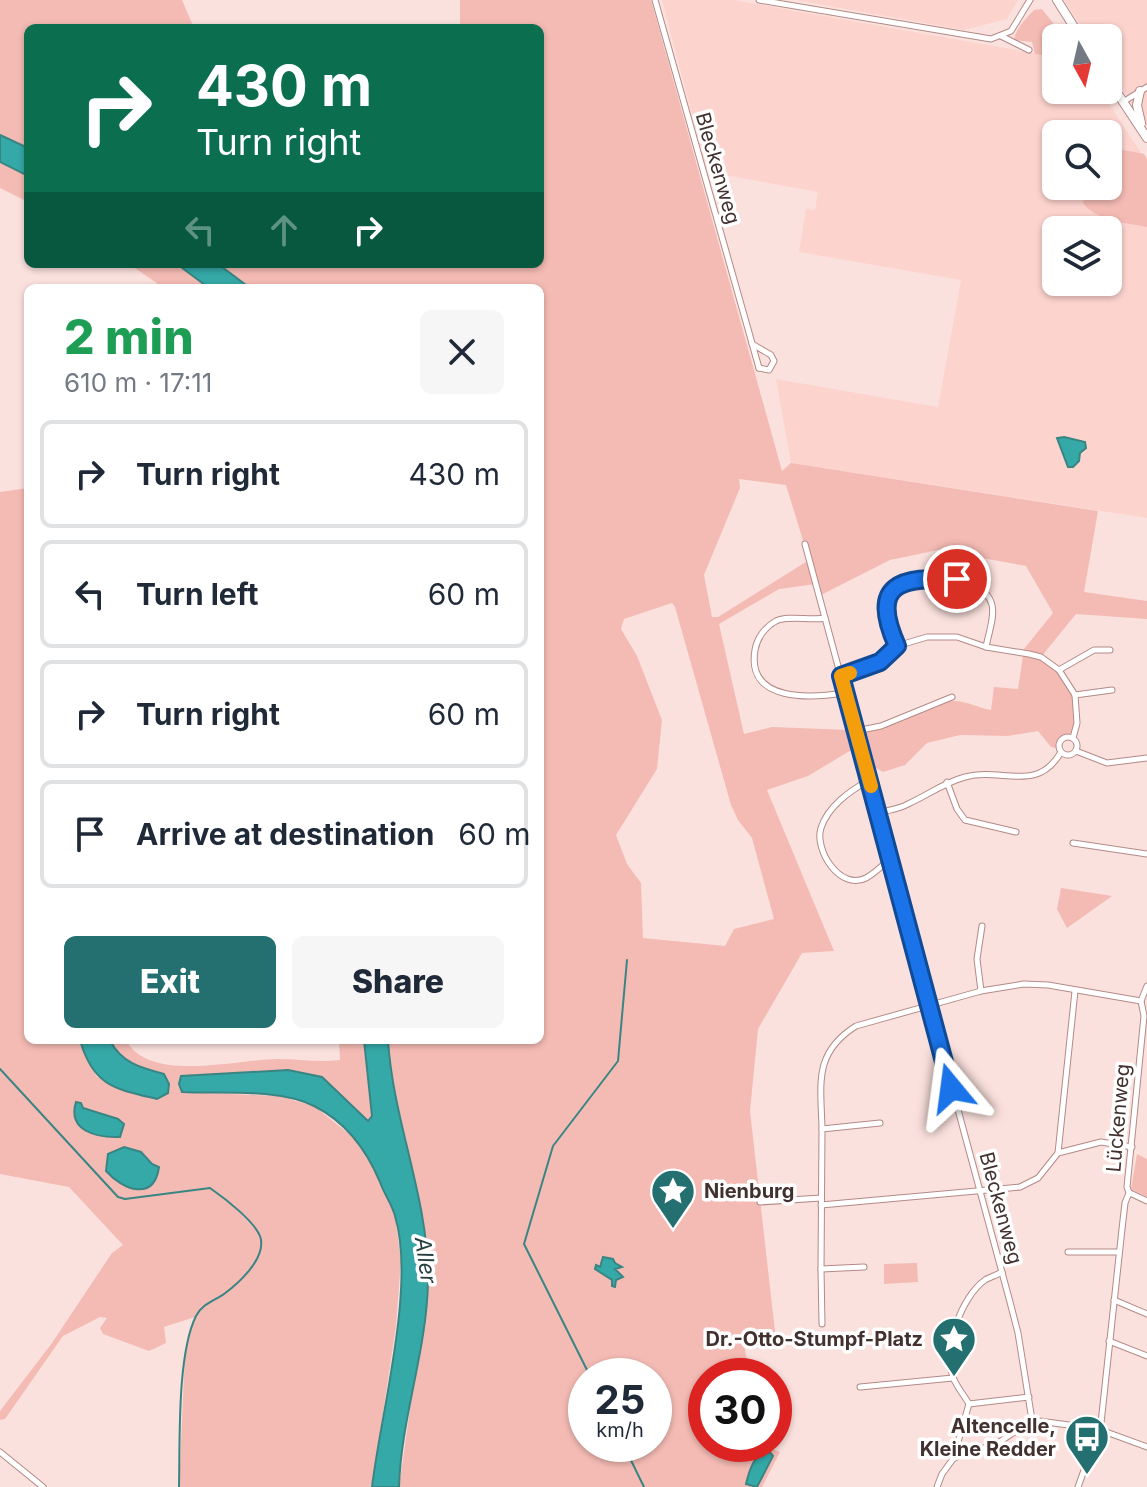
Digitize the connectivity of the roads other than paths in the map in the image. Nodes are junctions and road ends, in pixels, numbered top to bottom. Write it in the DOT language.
graph roads {
  1 [pos="655,0"];
  2 [pos="759,0"];
  3 [pos="1030,0"];
  4 [pos="1057,0"];
  5 [pos="1072,24"];
  6 [pos="1001,36"];
  7 [pos="1029,50"];
  8 [pos="1144,89"];
  9 [pos="1123,102"];
  10 [pos="1145,135"];
  11 [pos="751,343"];
  12 [pos="805,544"];
  13 [pos="825,618"];
  14 [pos="897,646"];
  15 [pos="986,647"];
  16 [pos="1110,650"];
  17 [pos="1059,670"];
  18 [pos="841,676"];
  19 [pos="1112,690"];
  20 [pos="844,693"];
  21 [pos="1075,695"];
  22 [pos="952,697"];
  23 [pos="856,731"];
  24 [pos="1073,738"];
  25 [pos="1076,751"];
  26 [pos="1061,752"];
  27 [pos="1147,758"];
  28 [pos="869,780"];
  29 [pos="947,782"];
  30 [pos="878,813"];
  31 [pos="1016,832"];
  32 [pos="1073,843"];
  33 [pos="1147,854"];
  34 [pos="890,859"];
  35 [pos="982,926"];
  36 [pos="1147,986"];
  37 [pos="981,991"];
  38 [pos="1075,991"];
  39 [pos="1141,1001"];
  40 [pos="929,1007"];
  41 [pos="880,1123"];
  42 [pos="822,1129"];
  43 [pos="1132,1147"];
  44 [pos="1058,1153"];
  45 [pos="980,1191"];
  46 [pos="1129,1193"];
  47 [pos="1147,1201"];
  48 [pos="760,1202"];
  49 [pos="821,1202"];
  50 [pos="1068,1252"];
  51 [pos="1119,1252"];
  52 [pos="864,1267"];
  53 [pos="821,1269"];
  54 [pos="1002,1272"];
  55 [pos="1114,1300"];
  56 [pos="1147,1314"];
  57 [pos="822,1324"];
  58 [pos="1109,1341"];
  59 [pos="1147,1356"];
  60 [pos="953,1378"];
  61 [pos="860,1387"];
  62 [pos="1029,1397"];
  63 [pos="969,1404"];
  64 [pos="1032,1420"];
  65 [pos="1098,1429"];
  66 [pos="1147,1447"];
  67 [pos="0,1452"];
  68 [pos="953,1459"];
  69 [pos="43,1487"];
  70 [pos="937,1487"];
  71 [pos="1078,1487"];
  1 -- 11 [label="street, Bleckenweg"];
  2 -- 6 [label="street"];
  3 -- 6 [label="street"];
  4 -- 5 [label="main road"];
  6 -- 7 [label="street"];
  8 -- 9 [label="street"];
  8 -- 10 [label="main road"];
  9 -- 10 [label="main road"];
  11 -- 11 [label="street, Bleckenweg"];
  12 -- 13 [label="street, Bleckenweg"];
  13 -- 18 [label="street, Bleckenweg"];
  13 -- 20 [label="street"];
  14 -- 15 [label="street"];
  14 -- 15 [label="street"];
  14 -- 18 [label="street"];
  15 -- 17 [label="street"];
  16 -- 17 [label="street"];
  17 -- 21 [label="street"];
  18 -- 20 [label="street, Bleckenweg"];
  19 -- 21 [label="street"];
  20 -- 23 [label="street, Bleckenweg"];
  21 -- 24 [label="street"];
  22 -- 23 [label="street"];
  23 -- 28 [label="street, Bleckenweg"];
  24 -- 25 [label="street"];
  24 -- 26 [label="street"];
  25 -- 26 [label="street"];
  25 -- 27 [label="street"];
  26 -- 29 [label="street"];
  28 -- 30 [label="street, Bleckenweg"];
  28 -- 34 [label="street"];
  29 -- 30 [label="street"];
  29 -- 31 [label="street"];
  30 -- 34 [label="street, Bleckenweg"];
  32 -- 33 [label="street"];
  34 -- 40 [label="street, Bleckenweg"];
  35 -- 37 [label="street"];
  36 -- 39 [label="street, Lückenweg"];
  37 -- 38 [label="street"];
  37 -- 40 [label="street"];
  38 -- 39 [label="street"];
  38 -- 44 [label="street"];
  39 -- 43 [label="street, Lückenweg"];
  40 -- 42 [label="street"];
  40 -- 45 [label="street, Bleckenweg"];
  41 -- 42 [label="street"];
  42 -- 49 [label="street"];
  43 -- 44 [label="street"];
  43 -- 46 [label="street, Lückenweg"];
  44 -- 45 [label="street"];
  45 -- 49 [label="street"];
  45 -- 54 [label="street, Bleckenweg"];
  46 -- 47 [label="street"];
  46 -- 51 [label="street, Lückenweg"];
  48 -- 49 [label="street"];
  49 -- 53 [label="street"];
  50 -- 51 [label="street"];
  51 -- 55 [label="street, Lückenweg"];
  52 -- 53 [label="street"];
  53 -- 57 [label="street"];
  54 -- 60 [label="street"];
  54 -- 62 [label="street, Bleckenweg"];
  55 -- 56 [label="street"];
  55 -- 58 [label="street, Lückenweg"];
  58 -- 59 [label="street"];
  58 -- 65 [label="street, Lückenweg"];
  60 -- 61 [label="street"];
  60 -- 63 [label="street"];
  62 -- 63 [label="street"];
  62 -- 64 [label="street, Bleckenweg"];
  63 -- 68 [label="street"];
  64 -- 65 [label="street"];
  64 -- 68 [label="street"];
  65 -- 66 [label="street"];
  65 -- 71 [label="street, Lückenweg"];
  67 -- 69 [label="street"];
  68 -- 70 [label="street"];
}
